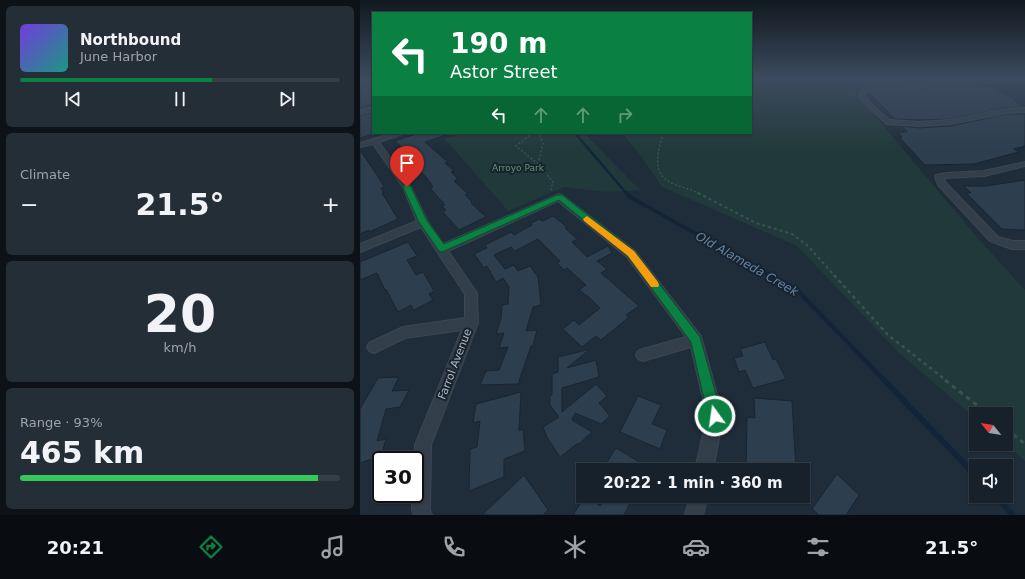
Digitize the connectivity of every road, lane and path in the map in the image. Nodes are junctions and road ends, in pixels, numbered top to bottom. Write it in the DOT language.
graph roads {
  1 [pos="867,103"];
  2 [pos="372,108"];
  3 [pos="1025,110"];
  4 [pos="360,112"];
  5 [pos="398,134"];
  6 [pos="532,134"];
  7 [pos="539,134"];
  8 [pos="663,134"];
  9 [pos="375,141"];
  10 [pos="360,145"];
  11 [pos="538,164"];
  12 [pos="1025,164"];
  13 [pos="559,197"];
  14 [pos="423,222"];
  15 [pos="1025,245"];
  16 [pos="360,248"];
  17 [pos="442,248"];
  18 [pos="471,323"];
  19 [pos="696,340"];
  20 [pos="374,347"];
  21 [pos="642,355"];
  22 [pos="979,407"];
  23 [pos="1013,435"];
  24 [pos="1025,444"];
  25 [pos="705,463"];
  26 [pos="423,515"];
  1 -- 3 [label="street"];
  2 -- 4 [label="street"];
  5 -- 9 [label="street"];
  6 -- 11 [label="path"];
  7 -- 11 [label="path"];
  8 -- 22 [label="path"];
  9 -- 10 [label="street"];
  9 -- 14 [label="street, Farrol Avenue"];
  11 -- 13 [label="path"];
  12 -- 15 [label="street"];
  13 -- 17 [label="street"];
  13 -- 19 [label="street"];
  14 -- 16 [label="street"];
  14 -- 17 [label="street, Farrol Avenue"];
  17 -- 18 [label="street, Farrol Avenue"];
  18 -- 20 [label="street"];
  18 -- 26 [label="street, Farrol Avenue"];
  19 -- 21 [label="street"];
  19 -- 25 [label="street"];
  23 -- 24 [label="path"];
}
